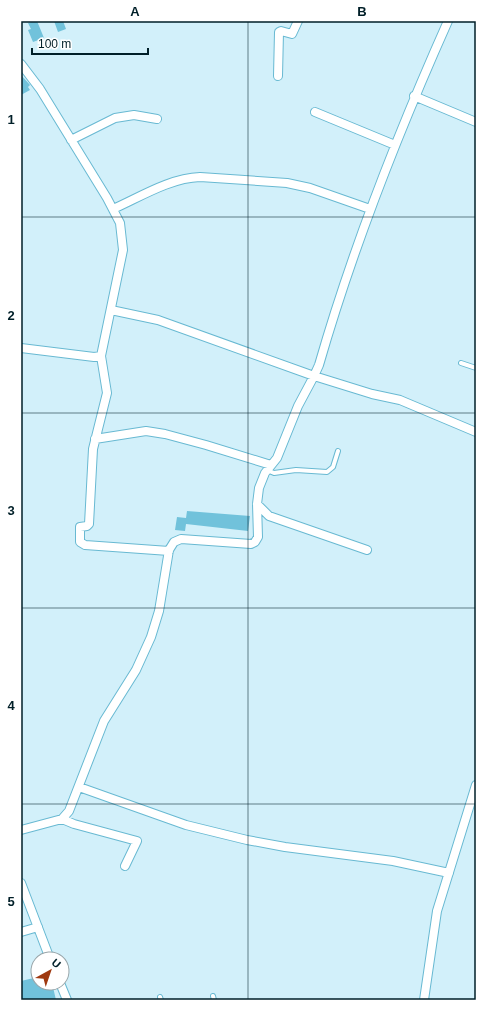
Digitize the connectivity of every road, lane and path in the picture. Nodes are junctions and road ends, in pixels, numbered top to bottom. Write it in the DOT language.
graph roads {
  1 [pos="298,21"];
  2 [pos="448,21"];
  3 [pos="21,64"];
  4 [pos="278,76"];
  5 [pos="414,96"];
  6 [pos="315,112"];
  7 [pos="157,119"];
  8 [pos="476,122"];
  9 [pos="71,140"];
  10 [pos="395,145"];
  11 [pos="370,209"];
  12 [pos="113,210"];
  13 [pos="111,310"];
  14 [pos="21,348"];
  15 [pos="101,356"];
  16 [pos="461,363"];
  17 [pos="476,368"];
  18 [pos="314,376"];
  19 [pos="476,432"];
  20 [pos="95,440"];
  21 [pos="338,451"];
  22 [pos="269,468"];
  23 [pos="257,504"];
  24 [pos="367,550"];
  25 [pos="169,552"];
  26 [pos="476,785"];
  27 [pos="79,787"];
  28 [pos="62,819"];
  29 [pos="21,830"];
  30 [pos="125,866"];
  31 [pos="449,873"];
  32 [pos="21,883"];
  33 [pos="38,927"];
  34 [pos="21,932"];
  35 [pos="47,951"];
  36 [pos="424,1000"];
  1 -- 4 [label="street"];
  2 -- 5 [label="street"];
  3 -- 9 [label="street"];
  5 -- 8 [label="street"];
  5 -- 10 [label="street"];
  6 -- 10 [label="street"];
  7 -- 9 [label="street"];
  9 -- 12 [label="street"];
  10 -- 11 [label="street"];
  11 -- 12 [label="street"];
  11 -- 18 [label="street"];
  12 -- 13 [label="street"];
  13 -- 15 [label="street"];
  13 -- 18 [label="street"];
  14 -- 15 [label="street"];
  15 -- 20 [label="street"];
  16 -- 17 [label="lane"];
  18 -- 19 [label="street"];
  18 -- 22 [label="street"];
  20 -- 22 [label="street"];
  20 -- 25 [label="street"];
  21 -- 22 [label="lane"];
  22 -- 23 [label="street"];
  23 -- 24 [label="street"];
  23 -- 25 [label="street"];
  25 -- 27 [label="street"];
  26 -- 31 [label="street"];
  27 -- 28 [label="street"];
  27 -- 31 [label="street"];
  28 -- 29 [label="street"];
  28 -- 30 [label="street"];
  31 -- 36 [label="street"];
  32 -- 33 [label="street"];
  33 -- 34 [label="street"];
  33 -- 35 [label="street"];
}
